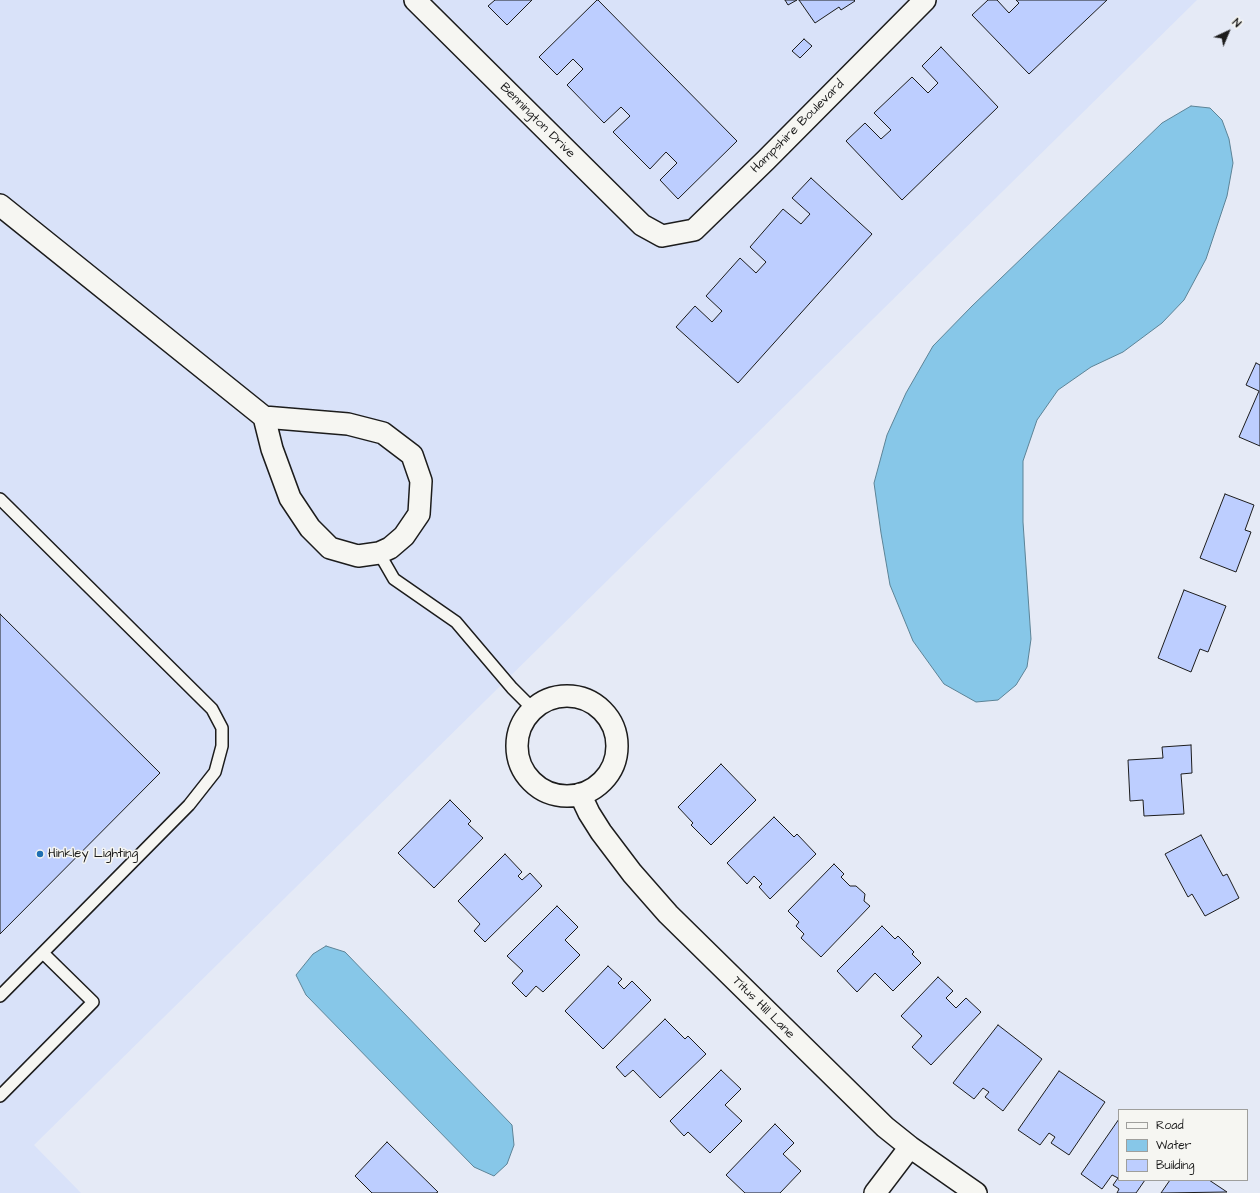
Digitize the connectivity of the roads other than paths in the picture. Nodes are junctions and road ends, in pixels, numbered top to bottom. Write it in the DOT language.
graph roads {
  1 [pos="415,0"];
  2 [pos="925,0"];
  3 [pos="0,205"];
  4 [pos="662,236"];
  5 [pos="264,417"];
  6 [pos="0,498"];
  7 [pos="379,553"];
  8 [pos="533,709"];
  9 [pos="580,794"];
  10 [pos="43,953"];
  11 [pos="0,996"];
  12 [pos="0,1096"];
  13 [pos="910,1147"];
  14 [pos="875,1193"];
  15 [pos="976,1193"];
  1 -- 4 [label="street, Bennington Drive"];
  2 -- 4 [label="street, Hampshire Boulevard"];
  3 -- 5 [label="street"];
  5 -- 7 [label="street"];
  5 -- 7 [label="street"];
  6 -- 10 [label="lane"];
  7 -- 8 [label="lane"];
  8 -- 9 [label="street"];
  8 -- 9 [label="street"];
  9 -- 13 [label="street, Titus Hill Lane"];
  10 -- 11 [label="lane"];
  10 -- 12 [label="lane"];
  13 -- 14 [label="street"];
  13 -- 15 [label="street, Titus Hill Lane"];
}
